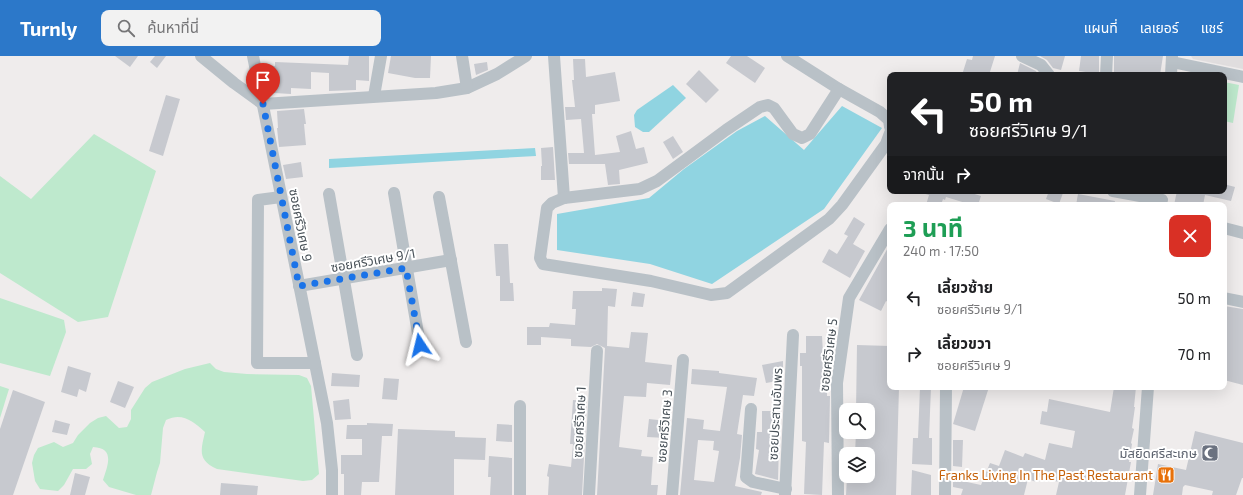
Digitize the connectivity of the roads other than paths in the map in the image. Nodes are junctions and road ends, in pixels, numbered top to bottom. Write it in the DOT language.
graph roads {
  1 [pos="202,56"];
  2 [pos="254,56"];
  3 [pos="381,56"];
  4 [pos="462,56"];
  5 [pos="526,56"];
  6 [pos="554,56"];
  7 [pos="787,56"];
  8 [pos="1022,56"];
  9 [pos="1108,56"];
  10 [pos="1172,59"];
  11 [pos="1046,72"];
  12 [pos="1106,72"];
  13 [pos="1171,72"];
  14 [pos="1226,72"];
  15 [pos="1227,72"];
  16 [pos="1243,76"];
  17 [pos="467,88"];
  18 [pos="839,89"];
  19 [pos="374,96"];
  20 [pos="263,104"];
  21 [pos="887,118"];
  22 [pos="887,141"];
  23 [pos="394,193"];
  24 [pos="329,194"];
  25 [pos="1131,194"];
  26 [pos="281,197"];
  27 [pos="439,197"];
  28 [pos="564,198"];
  29 [pos="1162,199"];
  30 [pos="1227,229"];
  31 [pos="1243,233"];
  32 [pos="887,234"];
  33 [pos="451,260"];
  34 [pos="406,268"];
  35 [pos="344,279"];
  36 [pos="299,286"];
  37 [pos="1227,299"];
  38 [pos="1243,302"];
  39 [pos="793,335"];
  40 [pos="466,342"];
  41 [pos="420,345"];
  42 [pos="597,351"];
  43 [pos="357,356"];
  44 [pos="683,360"];
  45 [pos="315,363"];
  46 [pos="946,390"];
  47 [pos="1148,390"];
  48 [pos="520,406"];
  49 [pos="751,409"];
  50 [pos="786,492"];
  51 [pos="332,495"];
  52 [pos="520,495"];
  53 [pos="589,495"];
  54 [pos="672,495"];
  55 [pos="838,495"];
  56 [pos="945,495"];
  57 [pos="1140,495"];
  1 -- 20 [label="street"];
  2 -- 20 [label="street, ซอยศรีวิเศษ 9"];
  3 -- 19 [label="street"];
  4 -- 17 [label="street"];
  5 -- 17 [label="street"];
  6 -- 28 [label="street"];
  7 -- 18 [label="street"];
  8 -- 11 [label="street"];
  9 -- 12 [label="street"];
  10 -- 13 [label="street"];
  10 -- 14 [label="street"];
  15 -- 16 [label="street"];
  17 -- 19 [label="street"];
  18 -- 21 [label="street"];
  18 -- 28 [label="street"];
  19 -- 20 [label="street"];
  20 -- 26 [label="street, ซอยศรีวิเศษ 9"];
  22 -- 28 [label="street"];
  23 -- 34 [label="street"];
  24 -- 35 [label="street"];
  25 -- 29 [label="street"];
  26 -- 36 [label="street, ซอยศรีวิเศษ 9"];
  26 -- 45 [label="street"];
  27 -- 33 [label="street"];
  30 -- 31 [label="street"];
  32 -- 55 [label="street, ซอยศรีวิเศษ 5"];
  33 -- 34 [label="street, ซอยศรีวิเศษ 9/1"];
  33 -- 40 [label="street"];
  34 -- 35 [label="street, ซอยศรีวิเศษ 9/1"];
  34 -- 41 [label="street"];
  35 -- 36 [label="street, ซอยศรีวิเศษ 9/1"];
  35 -- 43 [label="street"];
  36 -- 45 [label="street, ซอยศรีวิเศษ 9"];
  37 -- 38 [label="street"];
  39 -- 50 [label="street, ซอยประสานอัมพร"];
  42 -- 53 [label="street, ซอยศรีวิเศษ 1"];
  44 -- 54 [label="street, ซอยศรีวิเศษ 3"];
  45 -- 51 [label="street, ซอยศรีวิเศษ 9"];
  46 -- 56 [label="street"];
  47 -- 57 [label="street"];
  48 -- 52 [label="street"];
  49 -- 50 [label="street"];
}
